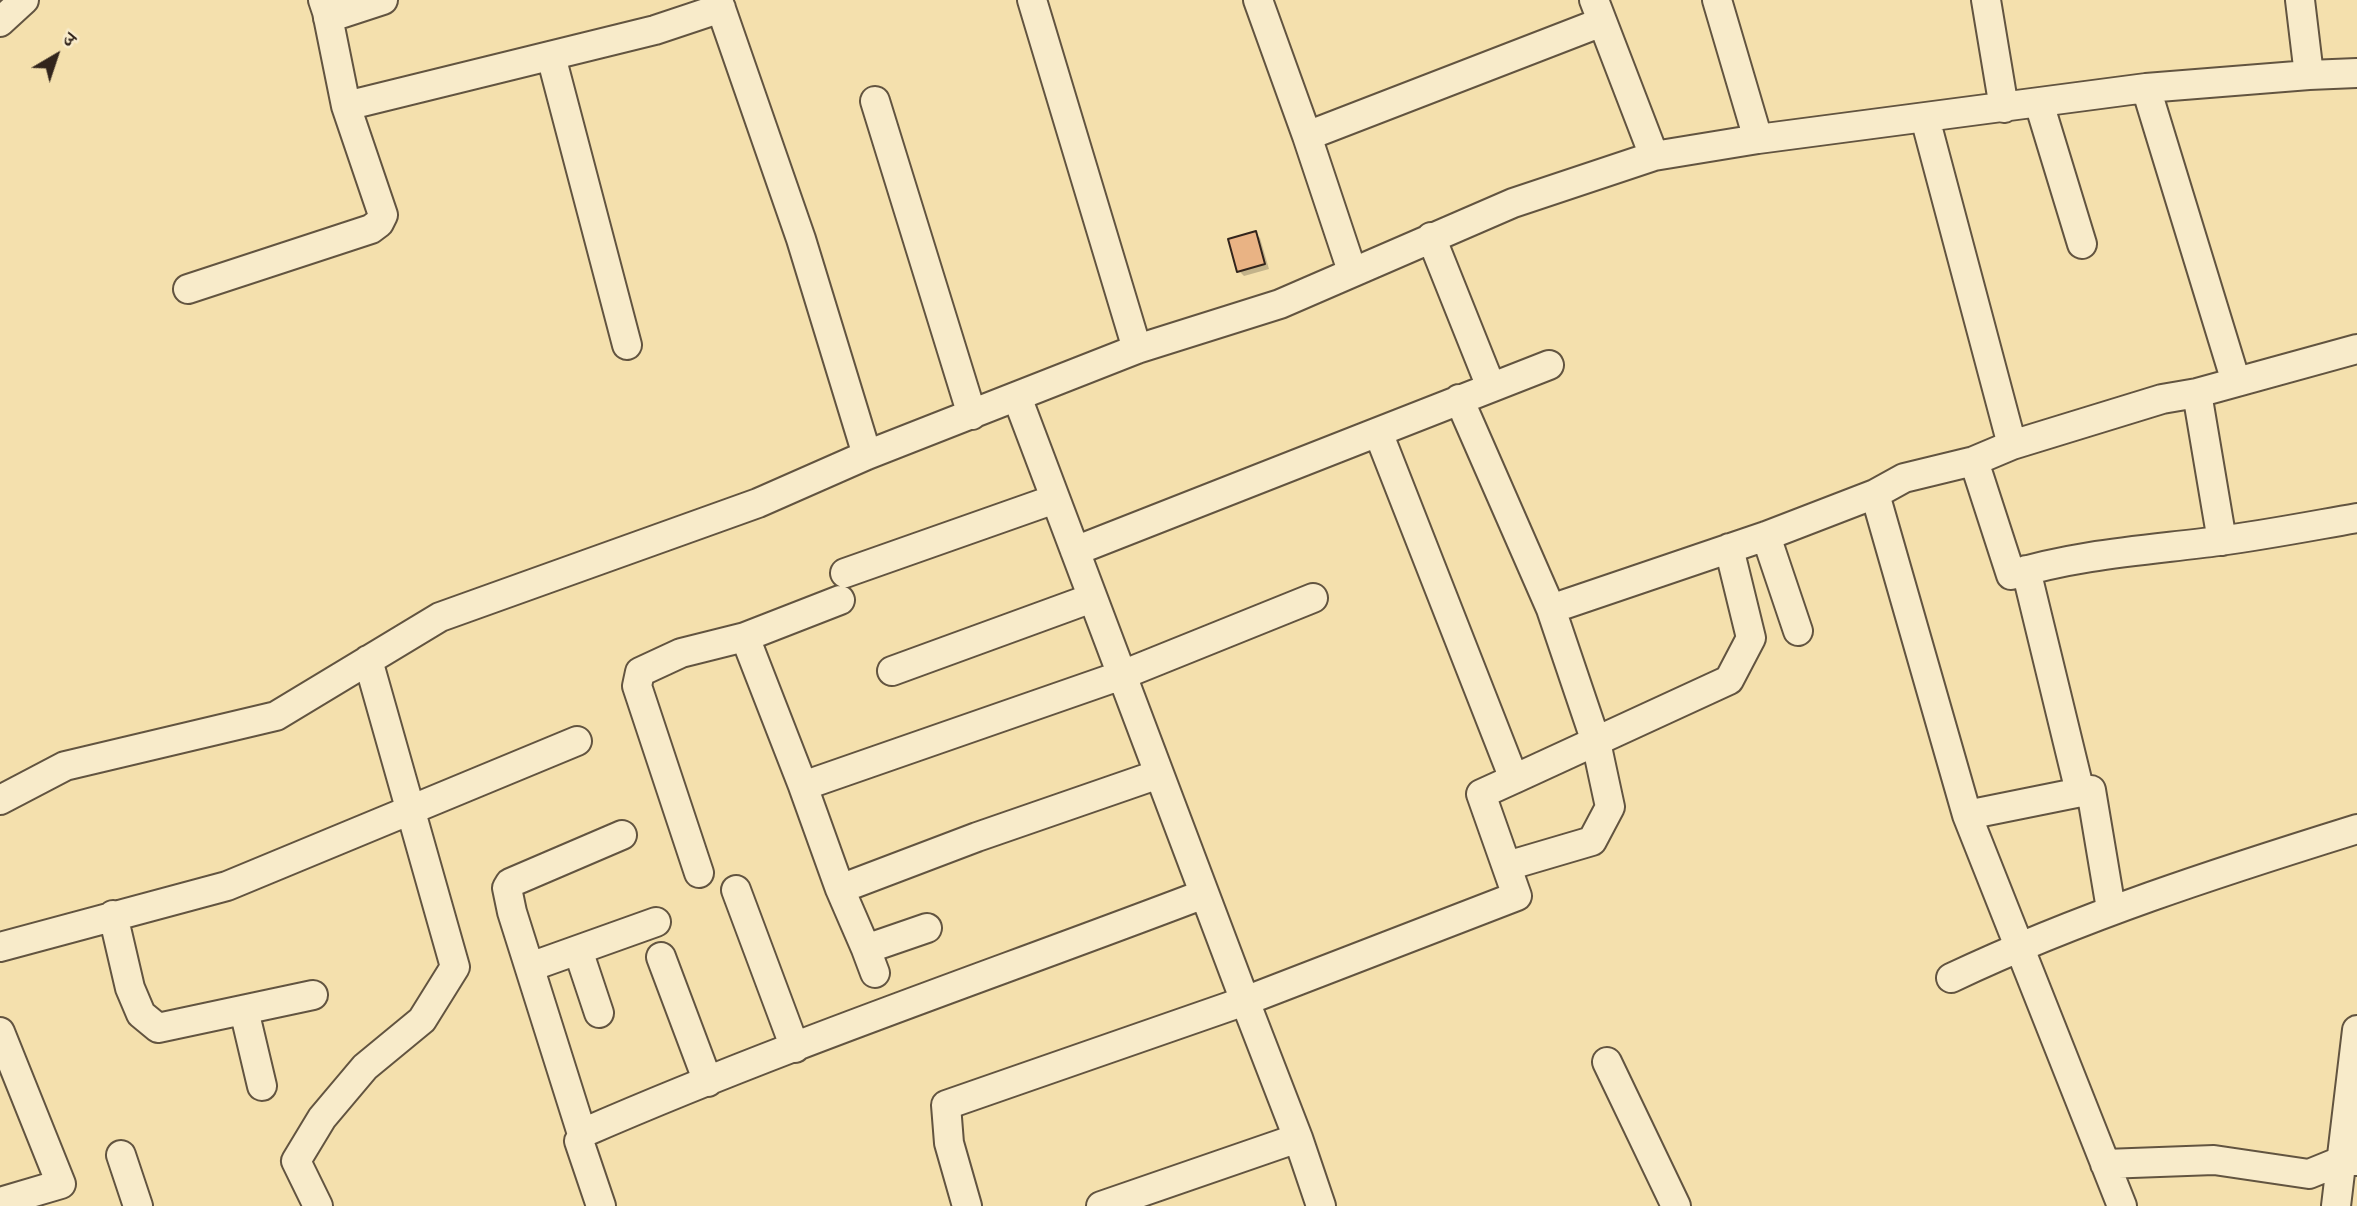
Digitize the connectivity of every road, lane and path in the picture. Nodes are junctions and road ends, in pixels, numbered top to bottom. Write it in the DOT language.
graph roads {
  1 [pos="24,0"];
  2 [pos="383,0"];
  3 [pos="1032,0"];
  4 [pos="1258,0"];
  5 [pos="1717,0"];
  6 [pos="1986,0"];
  7 [pos="2300,0"];
  8 [pos="720,4"];
  9 [pos="326,9"];
  10 [pos="1598,11"];
  11 [pos="0,22"];
  12 [pos="551,55"];
  13 [pos="2357,73"];
  14 [pos="2309,75"];
  15 [pos="2146,88"];
  16 [pos="875,101"];
  17 [pos="2039,103"];
  18 [pos="346,106"];
  19 [pos="2004,108"];
  20 [pos="1925,118"];
  21 [pos="1307,136"];
  22 [pos="1758,139"];
  23 [pos="1654,156"];
  24 [pos="1431,237"];
  25 [pos="2082,244"];
  26 [pos="1352,271"];
  27 [pos="188,289"];
  28 [pos="628,345"];
  29 [pos="1137,349"];
  30 [pos="2357,349"];
  31 [pos="1549,365"];
  32 [pos="2236,382"];
  33 [pos="1491,387"];
  34 [pos="2197,393"];
  35 [pos="1017,397"];
  36 [pos="1459,399"];
  37 [pos="972,415"];
  38 [pos="1378,432"];
  39 [pos="2012,445"];
  40 [pos="867,455"];
  41 [pos="1974,461"];
  42 [pos="1875,495"];
  43 [pos="1055,499"];
  44 [pos="2357,518"];
  45 [pos="1766,536"];
  46 [pos="2222,541"];
  47 [pos="1729,548"];
  48 [pos="1075,551"];
  49 [pos="2026,570"];
  50 [pos="1093,598"];
  51 [pos="1313,598"];
  52 [pos="1550,609"];
  53 [pos="1798,631"];
  54 [pos="745,637"];
  55 [pos="368,660"];
  56 [pos="892,671"];
  57 [pos="1122,675"];
  58 [pos="577,741"];
  59 [pos="1596,742"];
  60 [pos="1159,774"];
  61 [pos="1514,779"];
  62 [pos="803,786"];
  63 [pos="2080,792"];
  64 [pos="0,800"];
  65 [pos="411,809"];
  66 [pos="1967,815"];
  67 [pos="2357,830"];
  68 [pos="622,835"];
  69 [pos="1507,866"];
  70 [pos="699,873"];
  71 [pos="840,889"];
  72 [pos="736,890"];
  73 [pos="1204,894"];
  74 [pos="2111,909"];
  75 [pos="113,915"];
  76 [pos="656,922"];
  77 [pos="927,928"];
  78 [pos="2019,946"];
  79 [pos="0,947"];
  80 [pos="578,950"];
  81 [pos="661,957"];
  82 [pos="530,967"];
  83 [pos="1951,978"];
  84 [pos="313,995"];
  85 [pos="1245,1001"];
  86 [pos="244,1010"];
  87 [pos="599,1013"];
  88 [pos="0,1032"];
  89 [pos="2356,1044"];
  90 [pos="795,1048"];
  91 [pos="1607,1062"];
  92 [pos="708,1082"];
  93 [pos="262,1086"];
  94 [pos="582,1135"];
  95 [pos="1298,1138"];
  96 [pos="121,1155"];
  97 [pos="2349,1161"];
  98 [pos="2105,1164"];
  99 [pos="0,1202"];
  100 [pos="138,1206"];
  101 [pos="318,1206"];
  102 [pos="601,1206"];
  103 [pos="967,1206"];
  104 [pos="1101,1206"];
  105 [pos="1321,1206"];
  106 [pos="1676,1206"];
  107 [pos="2122,1206"];
  108 [pos="2336,1206"];
  1 -- 11 [label="street"];
  2 -- 9 [label="street"];
  3 -- 29 [label="street"];
  4 -- 21 [label="street"];
  5 -- 22 [label="street"];
  6 -- 19 [label="street"];
  7 -- 14 [label="street"];
  8 -- 12 [label="street"];
  8 -- 40 [label="street"];
  9 -- 18 [label="street"];
  10 -- 21 [label="street"];
  10 -- 23 [label="street"];
  12 -- 18 [label="street"];
  12 -- 28 [label="street"];
  13 -- 14 [label="street"];
  14 -- 15 [label="street"];
  15 -- 17 [label="street"];
  15 -- 32 [label="street"];
  16 -- 37 [label="street"];
  17 -- 19 [label="street"];
  17 -- 25 [label="street"];
  18 -- 27 [label="street"];
  19 -- 20 [label="street"];
  20 -- 22 [label="street"];
  20 -- 39 [label="street"];
  21 -- 26 [label="street"];
  22 -- 23 [label="street"];
  23 -- 24 [label="street"];
  24 -- 26 [label="street"];
  24 -- 33 [label="street"];
  26 -- 29 [label="street"];
  29 -- 35 [label="street"];
  30 -- 32 [label="street"];
  31 -- 33 [label="street"];
  32 -- 34 [label="street"];
  33 -- 36 [label="street"];
  34 -- 39 [label="street"];
  34 -- 46 [label="street"];
  35 -- 37 [label="street"];
  35 -- 43 [label="street"];
  36 -- 38 [label="street"];
  36 -- 52 [label="street"];
  37 -- 40 [label="street"];
  38 -- 48 [label="street"];
  38 -- 61 [label="street"];
  39 -- 41 [label="street"];
  40 -- 55 [label="street"];
  41 -- 42 [label="street"];
  41 -- 49 [label="street"];
  42 -- 45 [label="street"];
  42 -- 66 [label="street"];
  43 -- 48 [label="street"];
  43 -- 54 [label="street"];
  44 -- 46 [label="street"];
  45 -- 47 [label="street"];
  45 -- 53 [label="street"];
  46 -- 49 [label="street"];
  47 -- 52 [label="street"];
  47 -- 59 [label="street"];
  48 -- 50 [label="street"];
  49 -- 63 [label="street"];
  50 -- 56 [label="street"];
  50 -- 57 [label="street"];
  51 -- 57 [label="street"];
  52 -- 59 [label="street"];
  54 -- 62 [label="street"];
  54 -- 70 [label="street"];
  55 -- 64 [label="street"];
  55 -- 65 [label="street"];
  57 -- 60 [label="street"];
  57 -- 62 [label="street"];
  58 -- 65 [label="street"];
  59 -- 61 [label="street"];
  59 -- 69 [label="street"];
  60 -- 71 [label="street"];
  60 -- 73 [label="street"];
  61 -- 69 [label="street"];
  62 -- 71 [label="street"];
  63 -- 66 [label="street"];
  63 -- 74 [label="street"];
  65 -- 75 [label="street"];
  65 -- 101 [label="street"];
  66 -- 78 [label="street"];
  67 -- 74 [label="street"];
  68 -- 82 [label="street"];
  69 -- 85 [label="street"];
  71 -- 77 [label="street"];
  72 -- 90 [label="street"];
  73 -- 85 [label="street"];
  73 -- 90 [label="street"];
  74 -- 78 [label="street"];
  75 -- 79 [label="street"];
  75 -- 86 [label="street"];
  76 -- 80 [label="street"];
  78 -- 83 [label="street"];
  78 -- 98 [label="street"];
  80 -- 82 [label="street"];
  80 -- 87 [label="street"];
  81 -- 92 [label="street"];
  82 -- 94 [label="street"];
  84 -- 86 [label="street"];
  85 -- 95 [label="street"];
  85 -- 103 [label="street"];
  86 -- 93 [label="street"];
  88 -- 99 [label="street"];
  89 -- 97 [label="street"];
  90 -- 92 [label="street"];
  91 -- 106 [label="street"];
  92 -- 94 [label="street"];
  94 -- 102 [label="street"];
  95 -- 104 [label="street"];
  95 -- 105 [label="street"];
  96 -- 100 [label="street"];
  97 -- 98 [label="street"];
  97 -- 108 [label="street"];
  98 -- 107 [label="street"];
}
